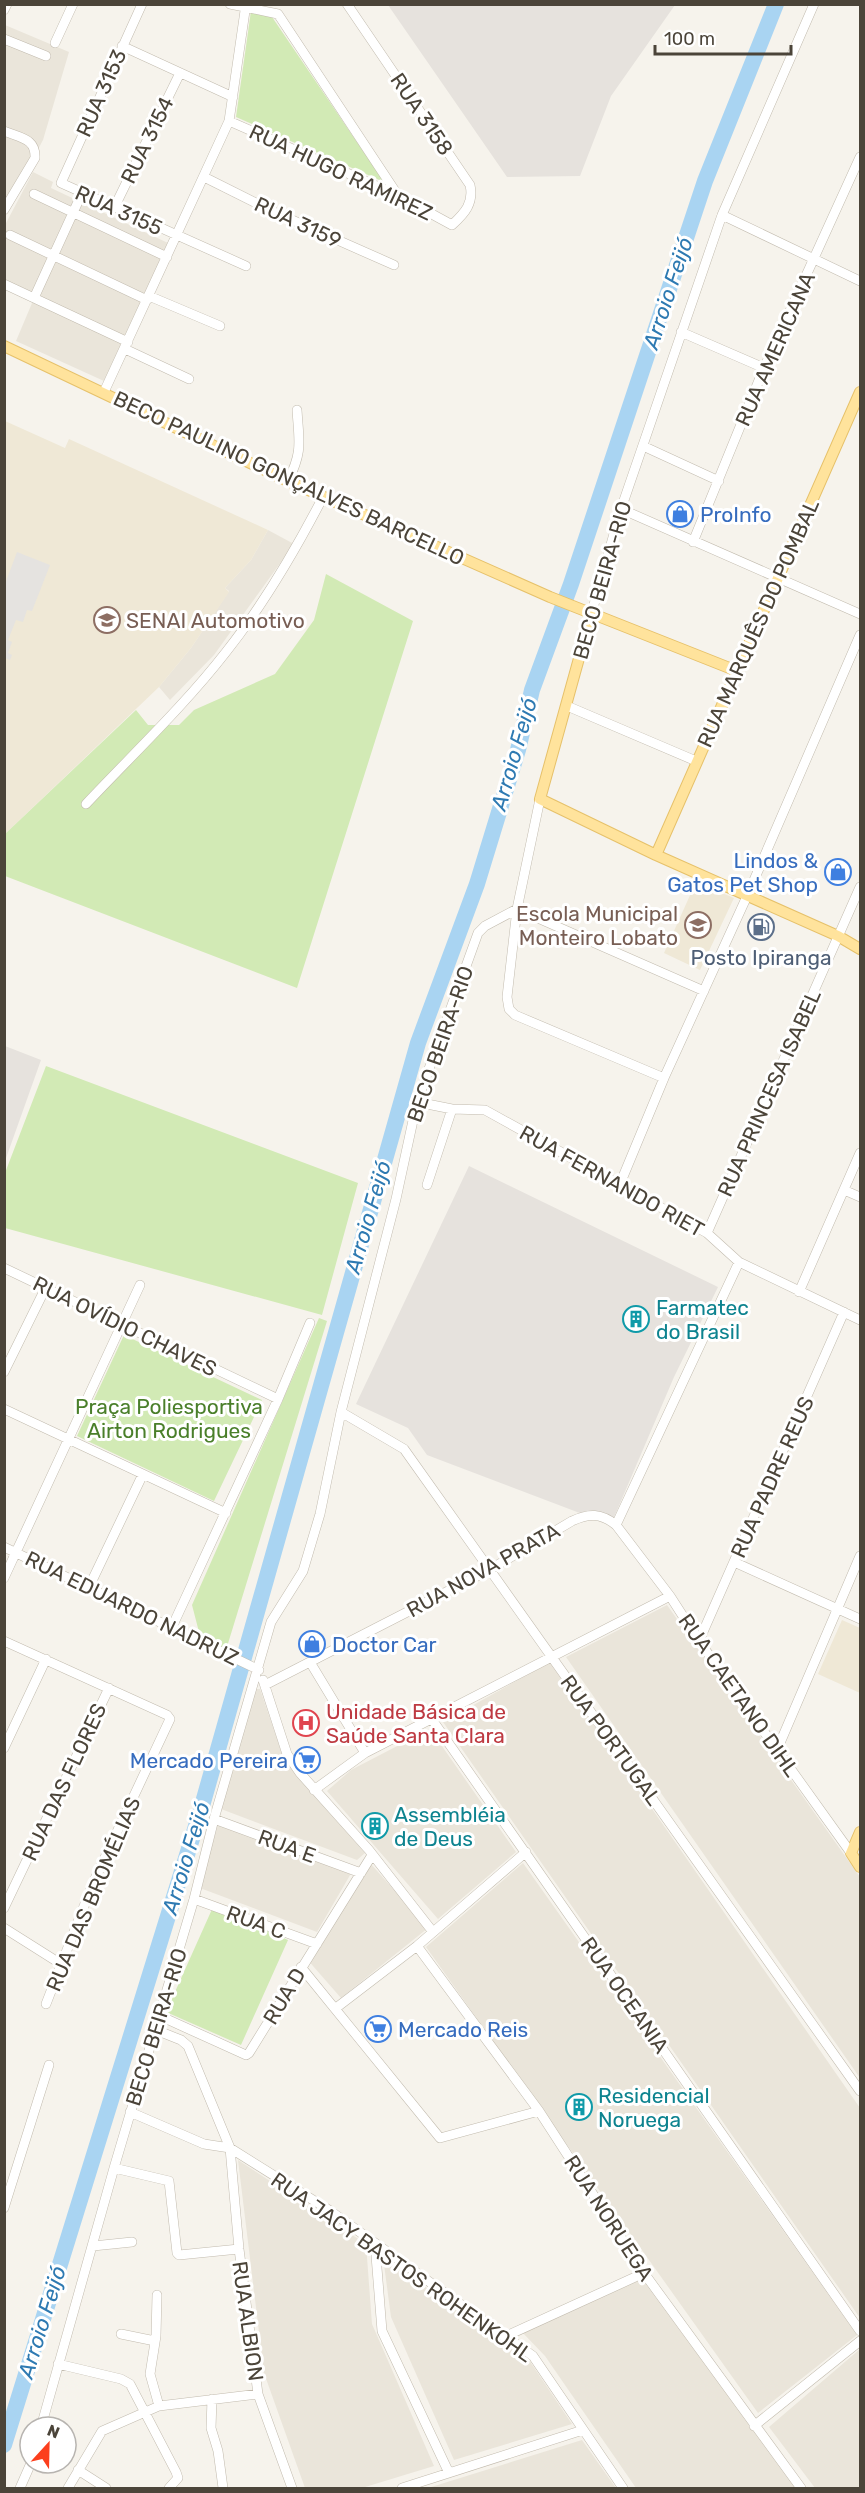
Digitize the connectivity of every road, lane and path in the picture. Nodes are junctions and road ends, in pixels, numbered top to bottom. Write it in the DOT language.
graph roads {
  1 [pos="7,4"];
  2 [pos="73,4"];
  3 [pos="142,4"];
  4 [pos="230,4"];
  5 [pos="347,4"];
  6 [pos="814,4"];
  7 [pos="246,6"];
  8 [pos="4,10"];
  9 [pos="4,39"];
  10 [pos="55,43"];
  11 [pos="122,46"];
  12 [pos="46,56"];
  13 [pos="180,73"];
  14 [pos="232,97"];
  15 [pos="229,121"];
  16 [pos="4,131"];
  17 [pos="861,157"];
  18 [pos="204,177"];
  19 [pos="61,183"];
  20 [pos="82,193"];
  21 [pos="34,194"];
  22 [pos="397,195"];
  23 [pos="114,208"];
  24 [pos="4,210"];
  25 [pos="72,213"];
  26 [pos="722,216"];
  27 [pos="452,225"];
  28 [pos="10,235"];
  29 [pos="177,236"];
  30 [pos="54,256"];
  31 [pos="167,257"];
  32 [pos="814,260"];
  33 [pos="394,265"];
  34 [pos="246,266"];
  35 [pos="861,281"];
  36 [pos="4,284"];
  37 [pos="34,298"];
  38 [pos="148,298"];
  39 [pos="220,326"];
  40 [pos="681,332"];
  41 [pos="4,346"];
  42 [pos="126,346"];
  43 [pos="765,368"];
  44 [pos="189,380"];
  45 [pos="104,392"];
  46 [pos="861,392"];
  47 [pos="297,410"];
  48 [pos="643,446"];
  49 [pos="288,481"];
  50 [pos="718,481"];
  51 [pos="323,497"];
  52 [pos="621,509"];
  53 [pos="693,542"];
  54 [pos="778,578"];
  55 [pos="861,614"];
  56 [pos="591,615"];
  57 [pos="861,635"];
  58 [pos="737,671"];
  59 [pos="567,706"];
  60 [pos="696,761"];
  61 [pos="540,799"];
  62 [pos="86,804"];
  63 [pos="656,855"];
  64 [pos="861,887"];
  65 [pos="748,894"];
  66 [pos="517,909"];
  67 [pos="838,936"];
  68 [pos="861,949"];
  69 [pos="704,991"];
  70 [pos="664,1078"];
  71 [pos="417,1102"];
  72 [pos="452,1109"];
  73 [pos="861,1153"];
  74 [pos="620,1184"];
  75 [pos="427,1185"];
  76 [pos="844,1190"];
  77 [pos="861,1197"];
  78 [pos="707,1233"];
  79 [pos="740,1262"];
  80 [pos="4,1268"];
  81 [pos="140,1286"];
  82 [pos="46,1287"];
  83 [pos="799,1292"];
  84 [pos="844,1312"];
  85 [pos="861,1320"];
  86 [pos="310,1323"];
  87 [pos="123,1324"];
  88 [pos="4,1372"];
  89 [pos="278,1399"];
  90 [pos="4,1409"];
  91 [pos="340,1412"];
  92 [pos="68,1439"];
  93 [pos="143,1474"];
  94 [pos="226,1514"];
  95 [pos="616,1525"];
  96 [pos="4,1546"];
  97 [pos="16,1552"];
  98 [pos="861,1556"];
  99 [pos="734,1562"];
  100 [pos="489,1570"];
  101 [pos="4,1578"];
  102 [pos="89,1587"];
  103 [pos="670,1596"];
  104 [pos="838,1609"];
  105 [pos="861,1620"];
  106 [pos="172,1627"];
  107 [pos="4,1641"];
  108 [pos="699,1641"];
  109 [pos="552,1658"];
  110 [pos="46,1659"];
  111 [pos="310,1662"];
  112 [pos="256,1668"];
  113 [pos="265,1685"];
  114 [pos="109,1688"];
  115 [pos="431,1718"];
  116 [pos="4,1748"];
  117 [pos="777,1750"];
  118 [pos="365,1753"];
  119 [pos="314,1790"];
  120 [pos="214,1818"];
  121 [pos="861,1832"];
  122 [pos="526,1852"];
  123 [pos="851,1853"];
  124 [pos="372,1855"];
  125 [pos="861,1866"];
  126 [pos="361,1873"];
  127 [pos="194,1899"];
  128 [pos="4,1908"];
  129 [pos="4,1928"];
  130 [pos="433,1932"];
  131 [pos="317,1944"];
  132 [pos="417,1946"];
  133 [pos="61,1964"];
  134 [pos="301,1967"];
  135 [pos="46,2004"];
  136 [pos="336,2008"];
  137 [pos="160,2016"];
  138 [pos="156,2030"];
  139 [pos="49,2065"];
  140 [pos="861,2091"];
  141 [pos="130,2112"];
  142 [pos="539,2112"];
  143 [pos="230,2148"];
  144 [pos="114,2168"];
  145 [pos="4,2208"];
  146 [pos="132,2242"];
  147 [pos="375,2243"];
  148 [pos="93,2246"];
  149 [pos="239,2249"];
  150 [pos="644,2273"];
  151 [pos="157,2295"];
  152 [pos="861,2331"];
  153 [pos="121,2334"];
  154 [pos="504,2337"];
  155 [pos="155,2341"];
  156 [pos="861,2341"];
  157 [pos="58,2364"];
  158 [pos="258,2394"];
  159 [pos="212,2399"];
  160 [pos="159,2406"];
  161 [pos="143,2411"];
  162 [pos="44,2415"];
  163 [pos="754,2426"];
  164 [pos="583,2430"];
  165 [pos="78,2470"];
  166 [pos="449,2473"];
  167 [pos="106,2488"];
  168 [pos="169,2488"];
  169 [pos="223,2488"];
  170 [pos="292,2488"];
  171 [pos="402,2488"];
  172 [pos="623,2488"];
  173 [pos="801,2488"];
  1 -- 8 [label="street"];
  2 -- 10 [label="street"];
  3 -- 11 [label="street, RUA 3153"];
  4 -- 7 [label="street"];
  5 -- 27 [label="street, RUA 3158"];
  6 -- 26 [label="street, BECO BEIRA-RIO"];
  7 -- 14 [label="street"];
  7 -- 22 [label="street"];
  9 -- 12 [label="street"];
  11 -- 13 [label="street"];
  11 -- 19 [label="street, RUA 3153"];
  13 -- 14 [label="street"];
  13 -- 23 [label="street, RUA 3154"];
  14 -- 15 [label="street"];
  15 -- 18 [label="street"];
  15 -- 22 [label="street, RUA HUGO RAMIREZ"];
  16 -- 24 [label="street"];
  17 -- 32 [label="street, RUA AMERICANA"];
  18 -- 29 [label="street"];
  18 -- 33 [label="street, RUA 3159"];
  19 -- 20 [label="street, RUA 3155"];
  20 -- 23 [label="street, RUA 3155"];
  20 -- 25 [label="street"];
  21 -- 25 [label="street"];
  22 -- 27 [label="street, RUA HUGO RAMIREZ"];
  23 -- 29 [label="street, RUA 3155"];
  25 -- 30 [label="street"];
  25 -- 31 [label="street"];
  26 -- 32 [label="street"];
  26 -- 40 [label="street, BECO BEIRA-RIO"];
  28 -- 30 [label="street"];
  29 -- 31 [label="street"];
  29 -- 34 [label="street, RUA 3155"];
  30 -- 37 [label="street"];
  30 -- 38 [label="street"];
  31 -- 38 [label="street"];
  32 -- 35 [label="street"];
  32 -- 43 [label="street, RUA AMERICANA"];
  36 -- 37 [label="street"];
  37 -- 42 [label="street"];
  38 -- 39 [label="street"];
  38 -- 42 [label="street"];
  40 -- 43 [label="street"];
  40 -- 48 [label="street, BECO BEIRA-RIO"];
  41 -- 45 [label="main road, BECO PAULINO GONÇALVES BARCELLO"];
  42 -- 44 [label="street"];
  42 -- 45 [label="street"];
  43 -- 50 [label="street, RUA AMERICANA"];
  45 -- 49 [label="main road, BECO PAULINO GONÇALVES BARCELLO"];
  46 -- 54 [label="main road, RUA MARQUÊS DO POMBAL"];
  47 -- 49 [label="street"];
  48 -- 50 [label="street"];
  48 -- 52 [label="street, BECO BEIRA-RIO"];
  49 -- 51 [label="main road, BECO PAULINO GONÇALVES BARCELLO"];
  50 -- 53 [label="street, RUA AMERICANA"];
  51 -- 56 [label="main road, BECO PAULINO GONÇALVES BARCELLO"];
  51 -- 62 [label="street"];
  52 -- 53 [label="street"];
  52 -- 56 [label="street, BECO BEIRA-RIO"];
  53 -- 54 [label="street"];
  54 -- 55 [label="street"];
  54 -- 58 [label="main road, RUA MARQUÊS DO POMBAL"];
  56 -- 58 [label="main road, BECO PAULINO GONÇALVES BARCELLO"];
  56 -- 59 [label="main road, BECO BEIRA-RIO"];
  57 -- 65 [label="street"];
  58 -- 60 [label="main road, RUA MARQUÊS DO POMBAL"];
  59 -- 60 [label="street"];
  59 -- 61 [label="main road, BECO BEIRA-RIO"];
  60 -- 63 [label="main road, RUA MARQUÊS DO POMBAL"];
  61 -- 63 [label="main road"];
  61 -- 66 [label="street, BECO BEIRA-RIO"];
  63 -- 65 [label="main road"];
  64 -- 67 [label="street, RUA PRINCESA ISABEL"];
  65 -- 67 [label="main road"];
  65 -- 69 [label="street"];
  66 -- 69 [label="street"];
  66 -- 70 [label="street"];
  66 -- 71 [label="street, BECO BEIRA-RIO"];
  67 -- 68 [label="main road"];
  67 -- 78 [label="street, RUA PRINCESA ISABEL"];
  69 -- 70 [label="street"];
  70 -- 74 [label="street"];
  71 -- 72 [label="street, RUA FERNANDO RIET"];
  71 -- 91 [label="street, BECO BEIRA-RIO"];
  72 -- 74 [label="street, RUA FERNANDO RIET"];
  72 -- 75 [label="street"];
  73 -- 76 [label="street"];
  74 -- 78 [label="street, RUA FERNANDO RIET"];
  76 -- 77 [label="street"];
  76 -- 83 [label="street"];
  78 -- 79 [label="street, RUA FERNANDO RIET"];
  79 -- 83 [label="street, RUA FERNANDO RIET"];
  79 -- 95 [label="street"];
  80 -- 82 [label="street, RUA OVÍDIO CHAVES"];
  81 -- 87 [label="street"];
  82 -- 87 [label="street, RUA OVÍDIO CHAVES"];
  82 -- 88 [label="street"];
  83 -- 84 [label="street, RUA FERNANDO RIET"];
  84 -- 85 [label="street, RUA FERNANDO RIET"];
  84 -- 99 [label="street, RUA PADRE REUS"];
  86 -- 89 [label="street"];
  87 -- 89 [label="street, RUA OVÍDIO CHAVES"];
  87 -- 92 [label="street"];
  89 -- 94 [label="street"];
  90 -- 92 [label="street"];
  91 -- 100 [label="street, RUA PORTUGAL"];
  91 -- 112 [label="street, BECO BEIRA-RIO"];
  92 -- 93 [label="street"];
  92 -- 97 [label="street"];
  93 -- 94 [label="street"];
  93 -- 102 [label="street"];
  94 -- 106 [label="street"];
  95 -- 100 [label="street, RUA NOVA PRATA"];
  95 -- 103 [label="street, RUA CAETANO DIHL"];
  96 -- 97 [label="street, RUA EDUARDO NADRUZ"];
  97 -- 101 [label="street"];
  97 -- 102 [label="street, RUA EDUARDO NADRUZ"];
  98 -- 104 [label="street"];
  99 -- 104 [label="street"];
  99 -- 108 [label="street, RUA PADRE REUS"];
  100 -- 109 [label="street, RUA PORTUGAL"];
  100 -- 111 [label="street, RUA NOVA PRATA"];
  102 -- 106 [label="street, RUA EDUARDO NADRUZ"];
  103 -- 108 [label="street, RUA CAETANO DIHL"];
  103 -- 109 [label="street"];
  104 -- 105 [label="street"];
  104 -- 117 [label="street"];
  106 -- 112 [label="street, RUA EDUARDO NADRUZ"];
  107 -- 110 [label="street"];
  108 -- 117 [label="street, RUA CAETANO DIHL"];
  109 -- 115 [label="street"];
  109 -- 140 [label="street, RUA PORTUGAL"];
  110 -- 114 [label="street"];
  110 -- 116 [label="street"];
  111 -- 113 [label="street, RUA NOVA PRATA"];
  111 -- 118 [label="street"];
  112 -- 113 [label="street"];
  112 -- 120 [label="street, BECO BEIRA-RIO"];
  113 -- 119 [label="street"];
  114 -- 128 [label="street, RUA DAS FLORES"];
  114 -- 133 [label="street, RUA DAS BROMÉLIAS"];
  115 -- 118 [label="street"];
  115 -- 122 [label="street, RUA OCEANIA"];
  117 -- 123 [label="street, RUA CAETANO DIHL"];
  118 -- 119 [label="street"];
  119 -- 124 [label="street"];
  120 -- 126 [label="street, RUA E"];
  120 -- 127 [label="street, BECO BEIRA-RIO"];
  121 -- 123 [label="main road"];
  122 -- 130 [label="street"];
  122 -- 152 [label="street, RUA OCEANIA"];
  123 -- 125 [label="main road, RUA CAETANO DIHL"];
  124 -- 126 [label="street, RUA D"];
  124 -- 130 [label="street"];
  126 -- 131 [label="street, RUA D"];
  127 -- 131 [label="street, RUA C"];
  127 -- 137 [label="street, BECO BEIRA-RIO"];
  129 -- 133 [label="street"];
  130 -- 132 [label="street"];
  131 -- 134 [label="street, RUA D"];
  132 -- 136 [label="street"];
  132 -- 142 [label="street, RUA NORUEGA"];
  133 -- 135 [label="street, RUA DAS BROMÉLIAS"];
  134 -- 136 [label="street"];
  134 -- 137 [label="street, RUA D"];
  136 -- 142 [label="street"];
  137 -- 138 [label="street, BECO BEIRA-RIO"];
  138 -- 141 [label="street, BECO BEIRA-RIO"];
  138 -- 143 [label="street, RUA ALBION"];
  139 -- 145 [label="street"];
  141 -- 143 [label="street"];
  141 -- 144 [label="street, BECO BEIRA-RIO"];
  142 -- 150 [label="street, RUA NORUEGA"];
  143 -- 147 [label="street, RUA JACY BASTOS ROHENKOHL"];
  143 -- 149 [label="street, RUA ALBION"];
  144 -- 148 [label="street, BECO BEIRA-RIO"];
  144 -- 149 [label="street"];
  146 -- 148 [label="street"];
  147 -- 154 [label="street, RUA JACY BASTOS ROHENKOHL"];
  147 -- 166 [label="street"];
  148 -- 157 [label="street, BECO BEIRA-RIO"];
  149 -- 158 [label="street, RUA ALBION"];
  150 -- 154 [label="street"];
  150 -- 163 [label="street, RUA NORUEGA"];
  151 -- 155 [label="street"];
  153 -- 155 [label="street"];
  154 -- 164 [label="street, RUA JACY BASTOS ROHENKOHL"];
  155 -- 160 [label="street"];
  156 -- 163 [label="street"];
  157 -- 161 [label="street"];
  157 -- 162 [label="street, BECO BEIRA-RIO"];
  158 -- 159 [label="street"];
  158 -- 170 [label="street, RUA ALBION"];
  159 -- 160 [label="street"];
  159 -- 169 [label="street"];
  160 -- 161 [label="street"];
  161 -- 165 [label="street"];
  161 -- 168 [label="street"];
  163 -- 173 [label="street, RUA NORUEGA"];
  164 -- 166 [label="street"];
  164 -- 172 [label="street, RUA JACY BASTOS ROHENKOHL"];
  165 -- 167 [label="street"];
  166 -- 171 [label="street"];
}
